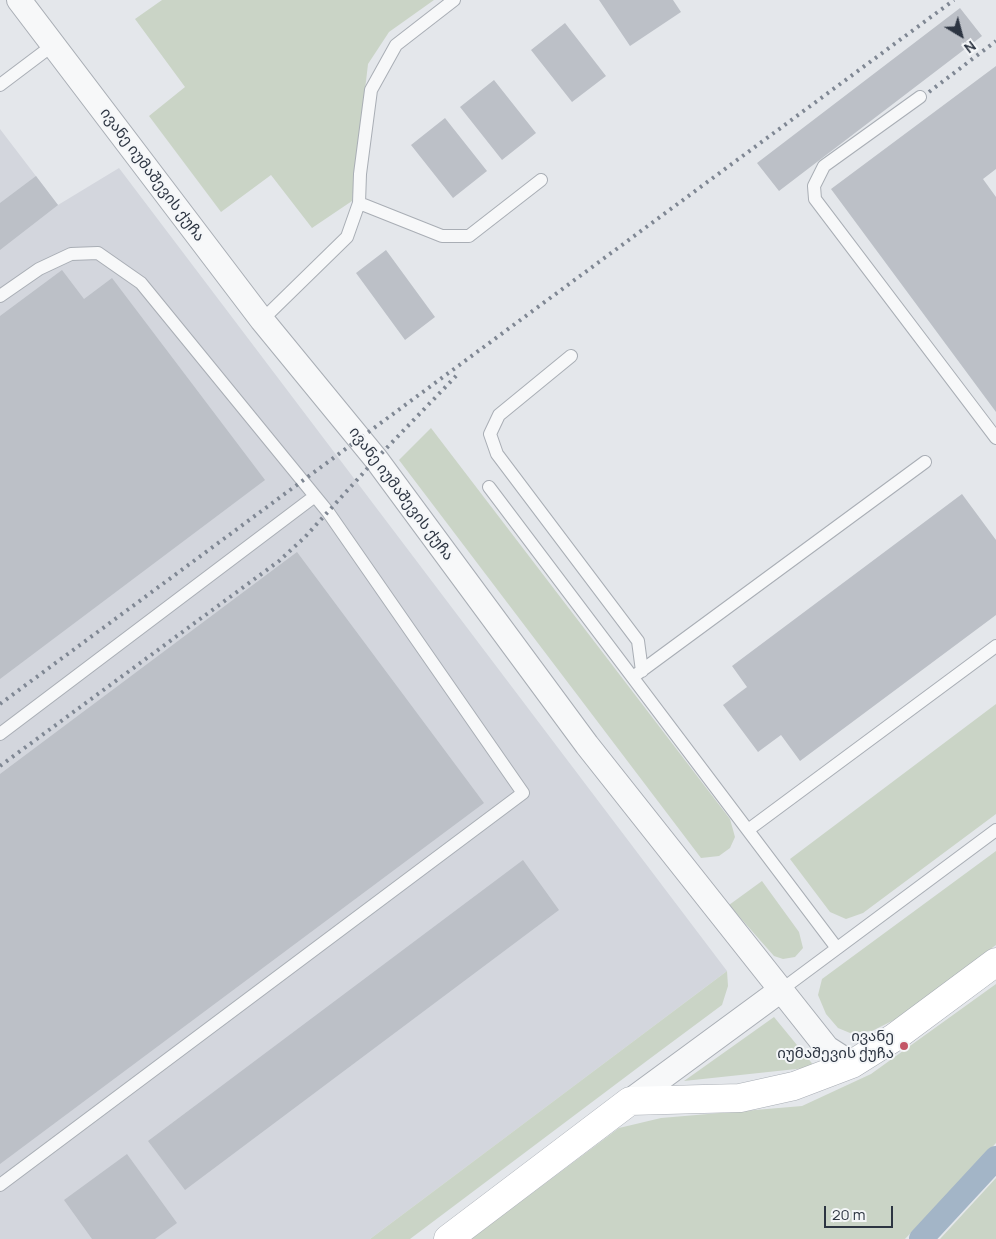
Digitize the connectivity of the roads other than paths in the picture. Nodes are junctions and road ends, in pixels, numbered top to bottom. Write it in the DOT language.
graph roads {
  1 [pos="19,0"];
  2 [pos="454,0"];
  3 [pos="53,45"];
  4 [pos="0,85"];
  5 [pos="920,97"];
  6 [pos="541,180"];
  7 [pos="359,203"];
  8 [pos="0,296"];
  9 [pos="262,320"];
  10 [pos="571,356"];
  11 [pos="996,438"];
  12 [pos="925,462"];
  13 [pos="489,486"];
  14 [pos="315,496"];
  15 [pos="996,646"];
  16 [pos="638,674"];
  17 [pos="0,734"];
  18 [pos="748,830"];
  19 [pos="996,830"];
  20 [pos="836,947"];
  21 [pos="996,962"];
  22 [pos="781,990"];
  23 [pos="852,1064"];
  24 [pos="630,1101"];
  25 [pos="0,1185"];
  26 [pos="448,1239"];
  1 -- 3 [label="street, ივანე იუმაშევის ქუჩა"];
  2 -- 7 [label="lane"];
  3 -- 4 [label="lane"];
  3 -- 9 [label="street, ივანე იუმაშევის ქუჩა"];
  5 -- 11 [label="lane"];
  6 -- 7 [label="lane"];
  7 -- 9 [label="lane"];
  8 -- 14 [label="lane"];
  9 -- 22 [label="street, ივანე იუმაშევის ქუჩა"];
  10 -- 16 [label="lane"];
  12 -- 16 [label="lane"];
  13 -- 16 [label="lane"];
  14 -- 17 [label="lane"];
  14 -- 25 [label="lane"];
  15 -- 18 [label="lane"];
  16 -- 18 [label="lane"];
  18 -- 20 [label="lane"];
  19 -- 20 [label="lane"];
  20 -- 22 [label="lane"];
  21 -- 23 [label="street"];
  22 -- 23 [label="street, ივანე იუმაშევის ქუჩა"];
  22 -- 24 [label="street"];
  23 -- 24 [label="street"];
  24 -- 26 [label="street"];
}
